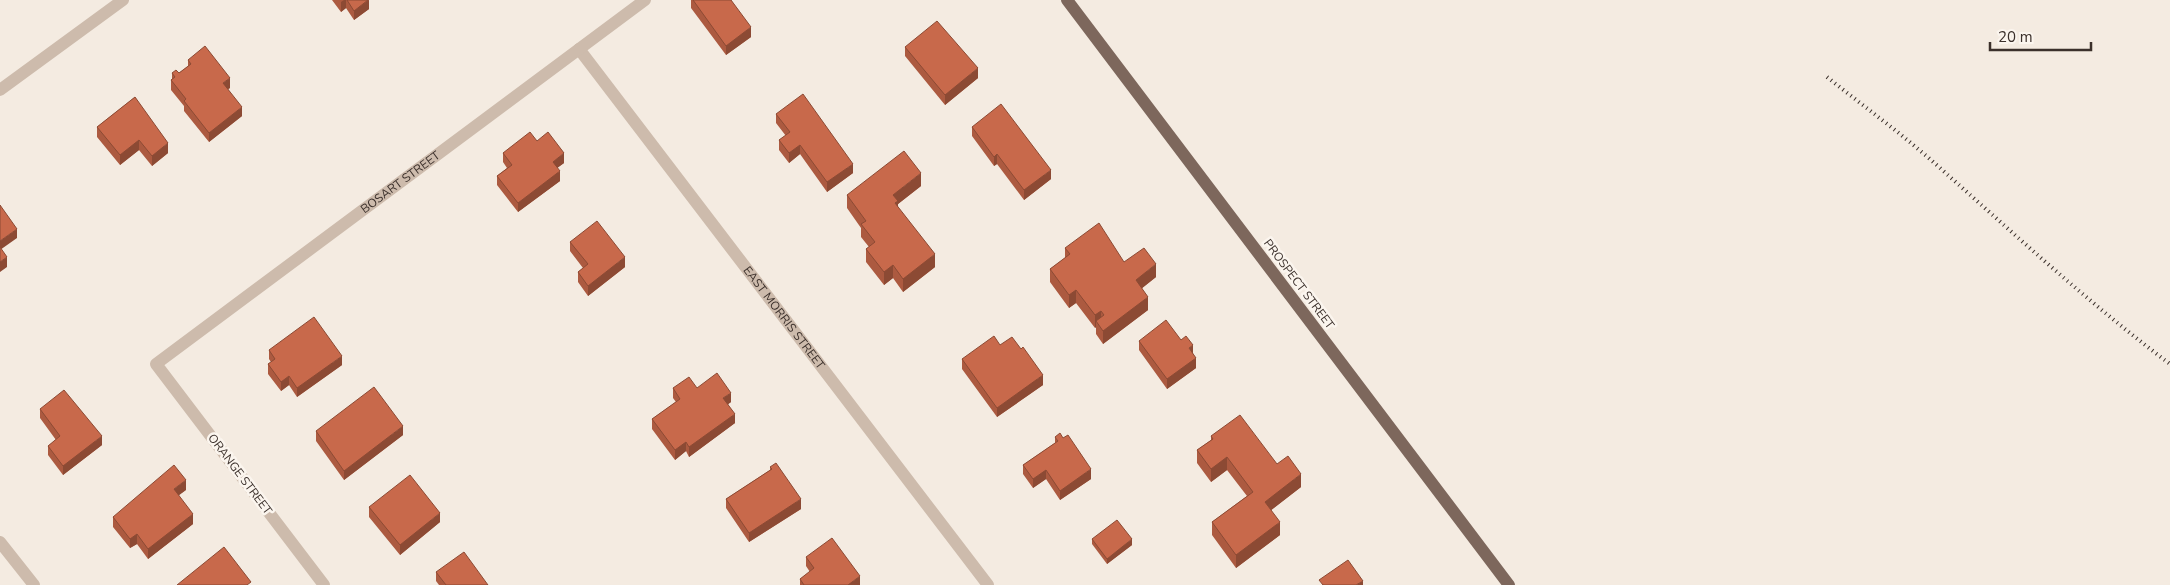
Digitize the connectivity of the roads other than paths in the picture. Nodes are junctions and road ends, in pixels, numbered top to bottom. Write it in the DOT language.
graph roads {
  1 [pos="123,0"];
  2 [pos="645,0"];
  3 [pos="1067,0"];
  4 [pos="579,49"];
  5 [pos="0,90"];
  6 [pos="156,364"];
  7 [pos="0,542"];
  8 [pos="34,585"];
  9 [pos="324,585"];
  10 [pos="988,585"];
  11 [pos="1509,585"];
  1 -- 5 [label="street"];
  2 -- 4 [label="street, BOSART STREET"];
  3 -- 11 [label="main road, PROSPECT STREET"];
  4 -- 6 [label="street, BOSART STREET"];
  4 -- 10 [label="street, EAST MORRIS STREET"];
  6 -- 9 [label="street, ORANGE STREET"];
  7 -- 8 [label="street"];
}
